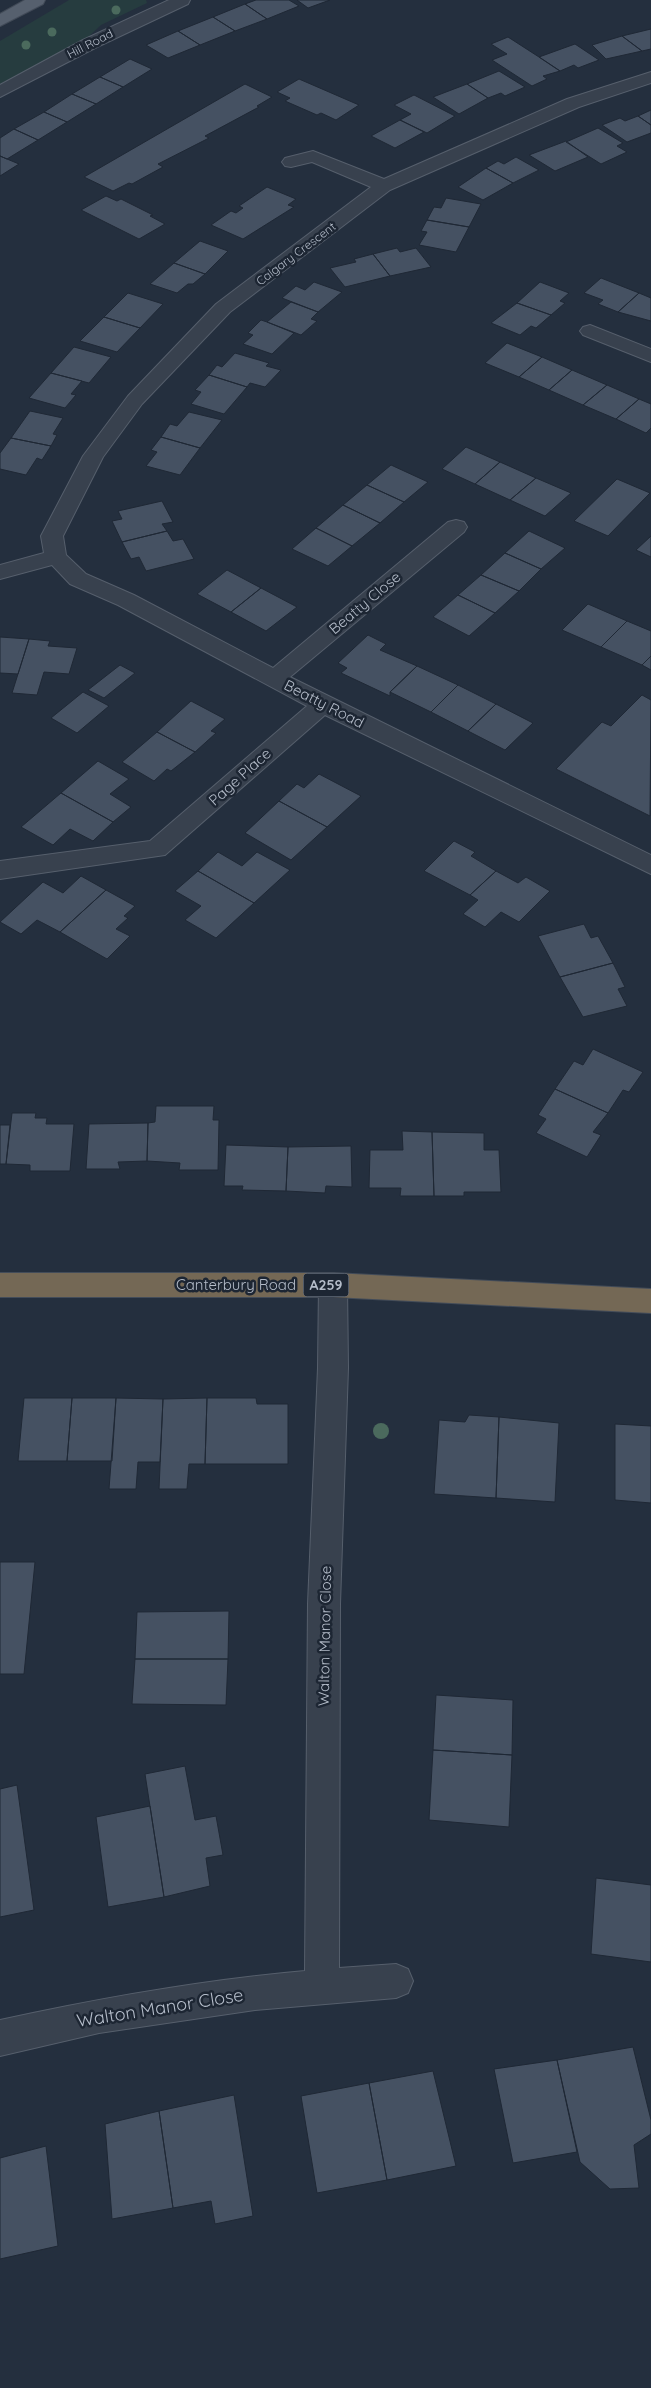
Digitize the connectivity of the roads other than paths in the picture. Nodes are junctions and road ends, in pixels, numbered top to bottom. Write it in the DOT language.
graph roads {
  1 [pos="37,0"];
  2 [pos="173,1"];
  3 [pos="0,20"];
  4 [pos="651,77"];
  5 [pos="0,92"];
  6 [pos="291,162"];
  7 [pos="384,186"];
  8 [pos="590,331"];
  9 [pos="651,356"];
  10 [pos="456,527"];
  11 [pos="56,557"];
  12 [pos="0,572"];
  13 [pos="274,679"];
  14 [pos="324,705"];
  15 [pos="651,865"];
  16 [pos="0,870"];
  17 [pos="0,1285"];
  18 [pos="333,1285"];
  19 [pos="651,1301"];
  20 [pos="396,1981"];
  21 [pos="322,1987"];
  22 [pos="0,2038"];
  1 -- 3 [label="main road"];
  2 -- 5 [label="street, Hill Road"];
  4 -- 7 [label="street, Calgary Crescent"];
  6 -- 7 [label="street"];
  7 -- 11 [label="street, Calgary Crescent"];
  8 -- 9 [label="street"];
  10 -- 13 [label="street, Beatty Close"];
  11 -- 12 [label="street"];
  11 -- 13 [label="street, Beatty Road"];
  13 -- 14 [label="street, Beatty Road"];
  14 -- 15 [label="street, Beatty Road"];
  14 -- 16 [label="street, Page Place"];
  17 -- 18 [label="highway, Canterbury Road / A259"];
  18 -- 19 [label="highway, Canterbury Road / A259"];
  18 -- 21 [label="street, Walton Manor Close"];
  20 -- 21 [label="street, Walton Manor Close"];
  21 -- 22 [label="street, Walton Manor Close"];
}
